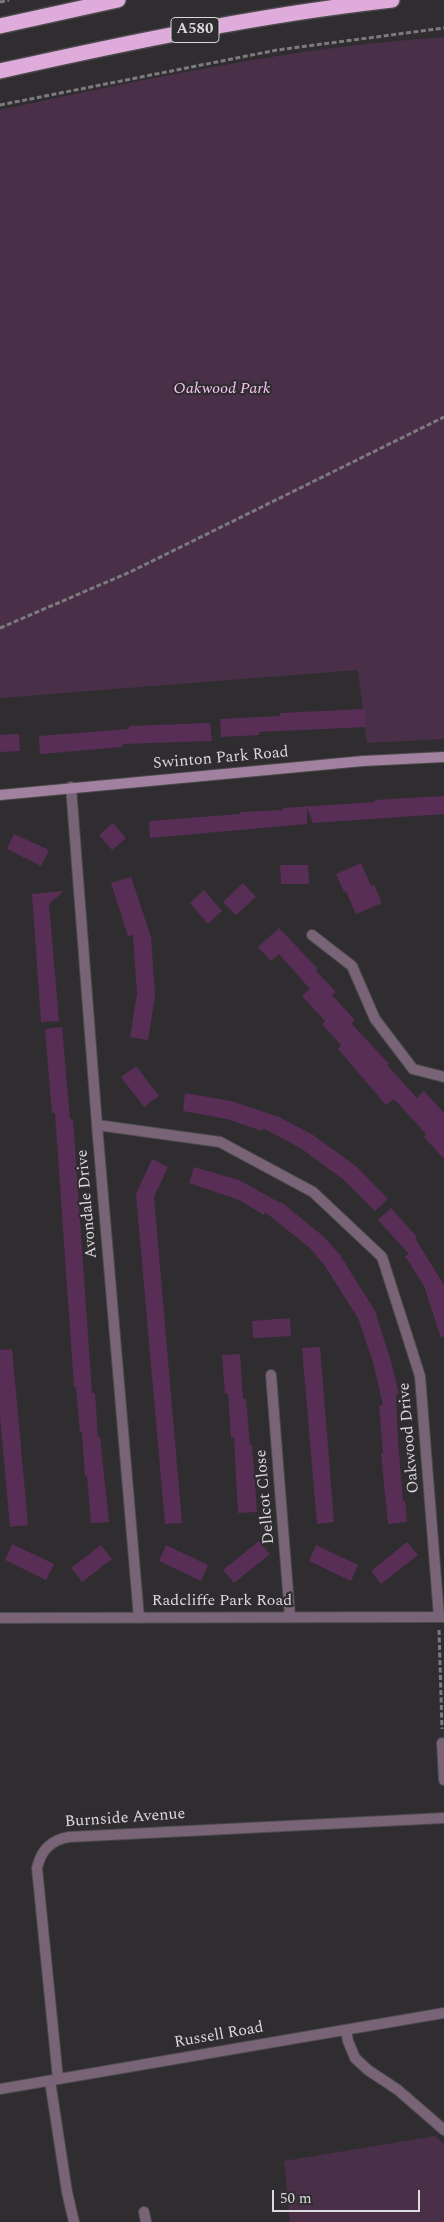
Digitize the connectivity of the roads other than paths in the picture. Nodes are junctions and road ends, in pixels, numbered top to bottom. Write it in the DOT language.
graph roads {
  1 [pos="118,0"];
  2 [pos="392,0"];
  3 [pos="0,26"];
  4 [pos="0,71"];
  5 [pos="444,757"];
  6 [pos="71,787"];
  7 [pos="0,795"];
  8 [pos="312,935"];
  9 [pos="444,1076"];
  10 [pos="97,1125"];
  11 [pos="271,1375"];
  12 [pos="290,1617"];
  13 [pos="442,1617"];
  14 [pos="0,1618"];
  15 [pos="139,1618"];
  16 [pos="442,1743"];
  17 [pos="444,1780"];
  18 [pos="444,1818"];
  19 [pos="444,2013"];
  20 [pos="346,2030"];
  21 [pos="54,2080"];
  22 [pos="0,2089"];
  23 [pos="444,2130"];
  24 [pos="74,2222"];
  1 -- 3 [label="highway"];
  2 -- 4 [label="highway, A580"];
  5 -- 6 [label="street, Swinton Park Road"];
  6 -- 7 [label="street, Swinton Park Road"];
  6 -- 10 [label="street, Avondale Drive"];
  8 -- 9 [label="street"];
  10 -- 13 [label="street, Oakwood Drive"];
  10 -- 15 [label="street, Avondale Drive"];
  11 -- 12 [label="street, Dellcot Close"];
  12 -- 13 [label="street, Radcliffe Park Road"];
  12 -- 15 [label="street, Radcliffe Park Road"];
  14 -- 15 [label="street, Radcliffe Park Road"];
  16 -- 17 [label="street"];
  18 -- 21 [label="street, Burnside Avenue"];
  19 -- 20 [label="street, Russell Road"];
  20 -- 21 [label="street, Russell Road"];
  20 -- 23 [label="street"];
  21 -- 22 [label="street, Russell Road"];
  21 -- 24 [label="street, Burnside Avenue"];
}
